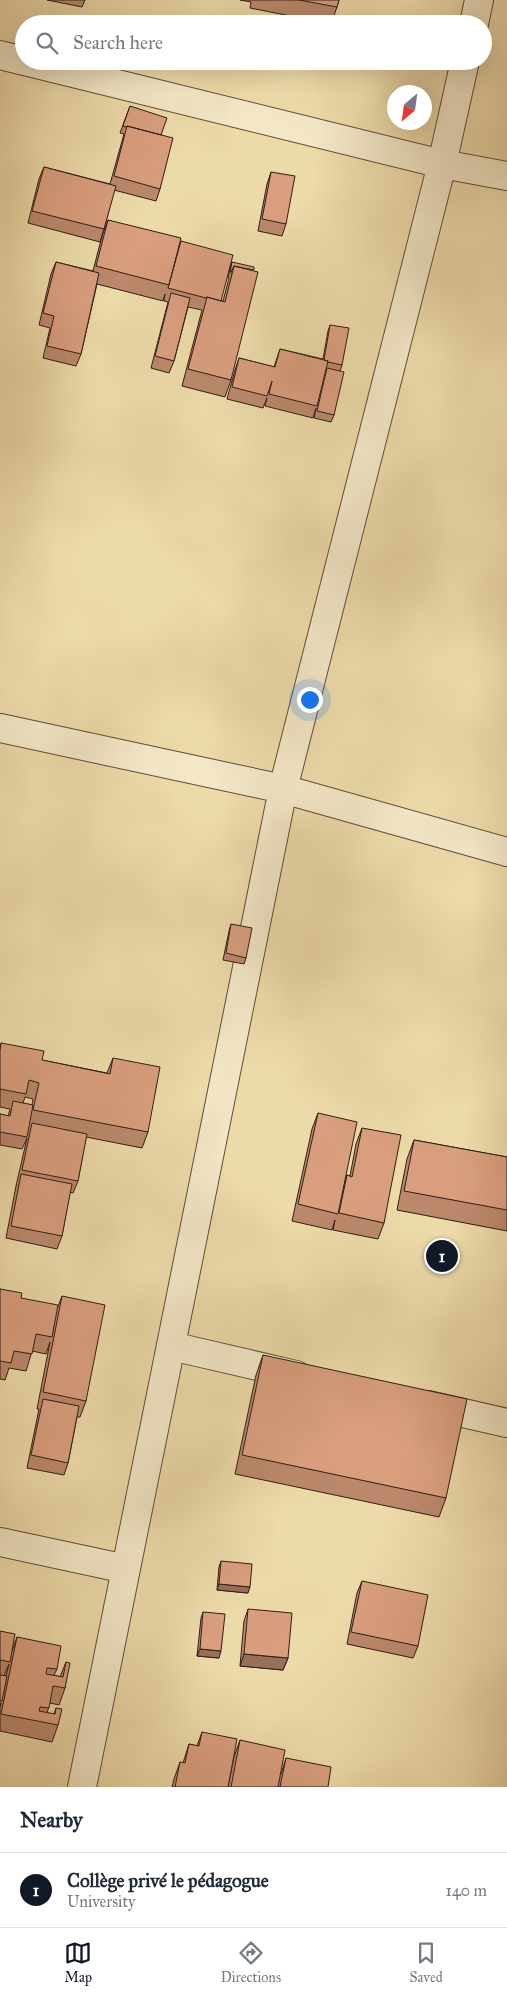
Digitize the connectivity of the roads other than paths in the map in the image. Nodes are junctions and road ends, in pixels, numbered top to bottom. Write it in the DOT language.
graph roads {
  1 [pos="479,0"];
  2 [pos="476,15"];
  3 [pos="0,55"];
  4 [pos="15,59"];
  5 [pos="61,70"];
  6 [pos="463,70"];
  7 [pos="442,164"];
  8 [pos="507,176"];
  9 [pos="0,728"];
  10 [pos="283,789"];
  11 [pos="507,852"];
  12 [pos="171,1346"];
  13 [pos="325,1381"];
  14 [pos="402,1399"];
  15 [pos="507,1423"];
  16 [pos="0,1542"];
  17 [pos="126,1569"];
  18 [pos="82,1787"];
  1 -- 2 [label="street"];
  3 -- 4 [label="street"];
  5 -- 7 [label="street"];
  6 -- 7 [label="street"];
  7 -- 8 [label="street"];
  7 -- 10 [label="street"];
  9 -- 10 [label="street"];
  10 -- 11 [label="street"];
  10 -- 12 [label="street"];
  12 -- 13 [label="street"];
  12 -- 17 [label="street"];
  14 -- 15 [label="street"];
  16 -- 17 [label="street"];
  17 -- 18 [label="street"];
}
